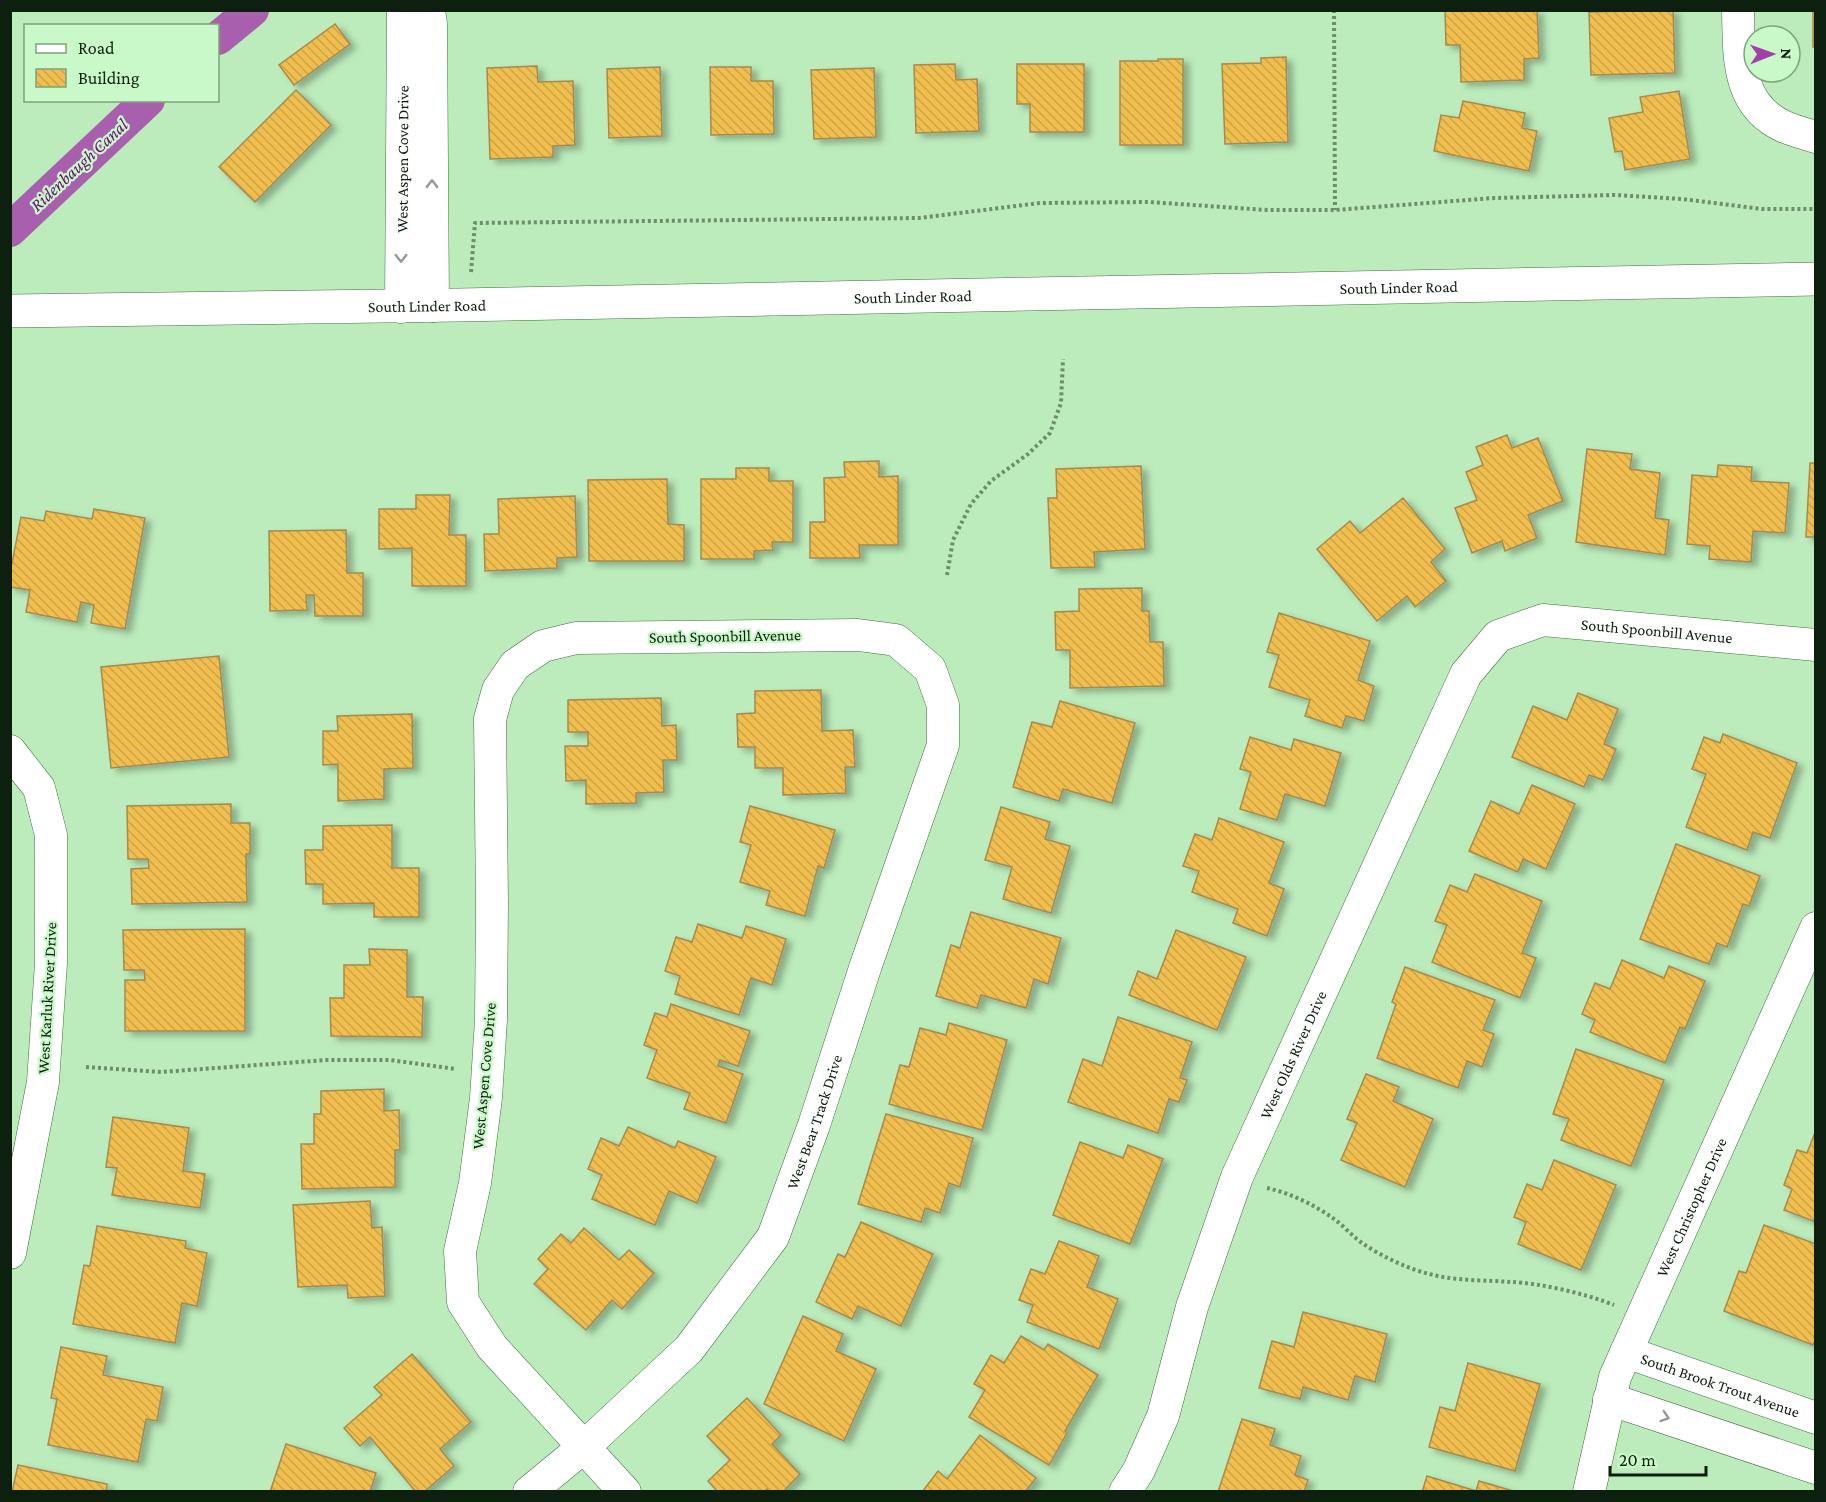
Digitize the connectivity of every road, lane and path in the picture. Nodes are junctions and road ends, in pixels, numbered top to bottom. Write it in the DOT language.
graph roads {
  1 [pos="403,10"];
  2 [pos="429,10"];
  3 [pos="1334,10"];
  4 [pos="1738,10"];
  5 [pos="1815,137"];
  6 [pos="1815,209"];
  7 [pos="1335,210"];
  8 [pos="471,275"];
  9 [pos="1815,279"];
  10 [pos="401,306"];
  11 [pos="433,306"];
  12 [pos="10,311"];
  13 [pos="1063,359"];
  14 [pos="947,574"];
  15 [pos="1498,636"];
  16 [pos="1815,645"];
  17 [pos="515,665"];
  18 [pos="930,669"];
  19 [pos="10,751"];
  20 [pos="1815,928"];
  21 [pos="86,1067"];
  22 [pos="462,1070"];
  23 [pos="1262,1187"];
  24 [pos="10,1253"];
  25 [pos="1621,1308"];
  26 [pos="1626,1352"];
  27 [pos="1609,1399"];
  28 [pos="1815,1418"];
  29 [pos="585,1446"];
  30 [pos="1815,1468"];
  31 [pos="529,1491"];
  32 [pos="625,1491"];
  33 [pos="1125,1491"];
  34 [pos="1589,1491"];
  1 -- 10 [label="street, West Aspen Cove Drive, one-way"];
  11 -- 2 [label="street, West Aspen Cove Drive, one-way"];
  3 -- 7 [label="path"];
  4 -- 5 [label="street"];
  6 -- 7 [label="path"];
  7 -- 8 [label="path"];
  9 -- 11 [label="street, South Linder Road"];
  10 -- 11 [label="street, South Linder Road"];
  10 -- 12 [label="street, South Linder Road"];
  13 -- 14 [label="path"];
  15 -- 16 [label="street, South Spoonbill Avenue"];
  15 -- 33 [label="street, West Olds River Drive"];
  17 -- 18 [label="street, South Spoonbill Avenue"];
  17 -- 29 [label="street, West Aspen Cove Drive"];
  18 -- 29 [label="street, West Bear Track Drive"];
  19 -- 24 [label="street, West Karluk River Drive"];
  20 -- 26 [label="street, West Christopher Drive"];
  21 -- 22 [label="path"];
  23 -- 25 [label="path"];
  26 -- 27 [label="street, West Christopher Drive"];
  26 -- 28 [label="street, South Brook Trout Avenue"];
  27 -- 30 [label="street, one-way"];
  27 -- 34 [label="street, West Christopher Drive"];
  29 -- 31 [label="street, West Bear Track Drive"];
  29 -- 32 [label="street, West Aspen Cove Drive"];
}
